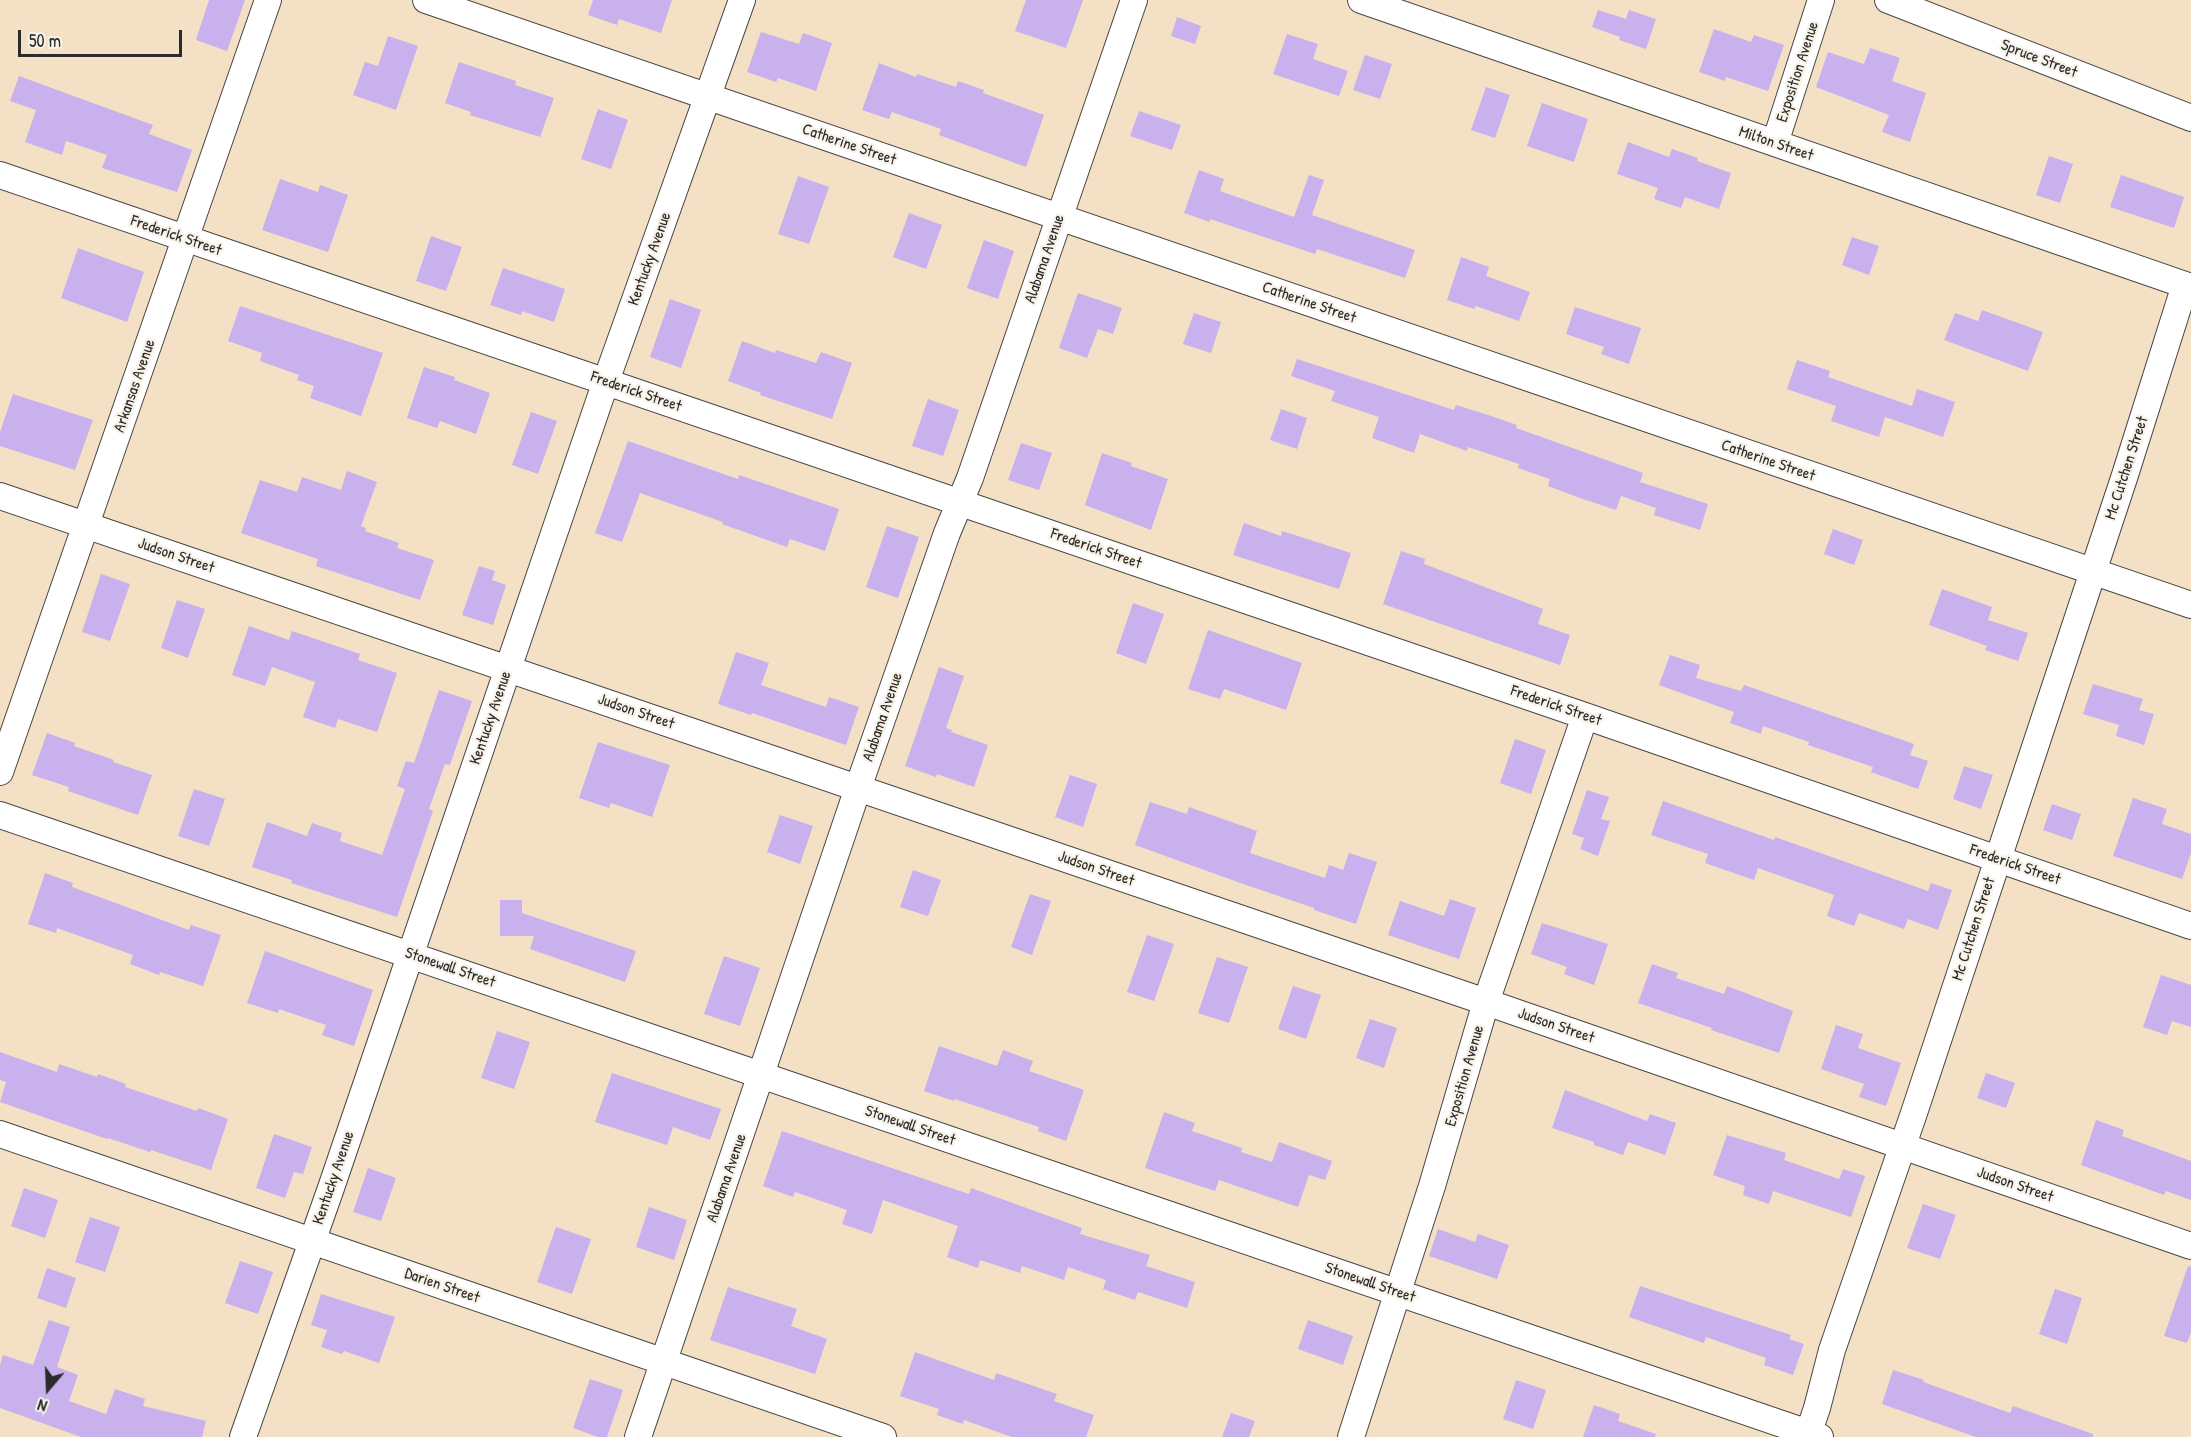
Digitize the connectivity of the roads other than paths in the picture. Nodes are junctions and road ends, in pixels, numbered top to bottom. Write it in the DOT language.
graph roads {
  1 [pos="268,0"];
  2 [pos="426,0"];
  3 [pos="742,0"];
  4 [pos="1134,0"];
  5 [pos="1361,0"];
  6 [pos="1821,0"];
  7 [pos="1888,0"];
  8 [pos="709,97"];
  9 [pos="2191,118"];
  10 [pos="1775,143"];
  11 [pos="0,175"];
  12 [pos="1060,217"];
  13 [pos="186,239"];
  14 [pos="2188,286"];
  15 [pos="606,381"];
  16 [pos="0,496"];
  17 [pos="960,503"];
  18 [pos="86,525"];
  19 [pos="2092,572"];
  20 [pos="2191,605"];
  21 [pos="507,668"];
  22 [pos="1585,716"];
  23 [pos="0,771"];
  24 [pos="858,788"];
  25 [pos="0,815"];
  26 [pos="1997,859"];
  27 [pos="2191,926"];
  28 [pos="410,954"];
  29 [pos="1486,1002"];
  30 [pos="762,1075"];
  31 [pos="0,1134"];
  32 [pos="1902,1146"];
  33 [pos="311,1241"];
  34 [pos="2191,1245"];
  35 [pos="1397,1293"];
  36 [pos="665,1362"];
  37 [pos="1812,1436"];
  38 [pos="243,1437"];
  39 [pos="638,1437"];
  40 [pos="883,1437"];
  41 [pos="1351,1437"];
  1 -- 13 [label="street, Arkansas Avenue"];
  2 -- 8 [label="street, Catherine Street"];
  3 -- 8 [label="street, Kentucky Avenue"];
  4 -- 12 [label="street, Alabama Avenue"];
  5 -- 10 [label="street, Milton Street"];
  6 -- 10 [label="street, Exposition Avenue"];
  7 -- 9 [label="street, Spruce Street"];
  8 -- 12 [label="street, Catherine Street"];
  8 -- 15 [label="street, Kentucky Avenue"];
  10 -- 14 [label="street, Milton Street"];
  11 -- 13 [label="street, Frederick Street"];
  12 -- 17 [label="street, Alabama Avenue"];
  12 -- 19 [label="street, Catherine Street"];
  13 -- 15 [label="street, Frederick Street"];
  13 -- 18 [label="street, Arkansas Avenue"];
  14 -- 19 [label="street, Mc Cutchen Street"];
  15 -- 17 [label="street, Frederick Street"];
  15 -- 21 [label="street, Kentucky Avenue"];
  16 -- 18 [label="street, Judson Street"];
  17 -- 22 [label="street, Frederick Street"];
  17 -- 24 [label="street, Alabama Avenue"];
  18 -- 21 [label="street, Judson Street"];
  18 -- 23 [label="street, Arkansas Avenue"];
  19 -- 20 [label="street, Catherine Street"];
  19 -- 26 [label="street, Mc Cutchen Street"];
  21 -- 24 [label="street, Judson Street"];
  21 -- 28 [label="street, Kentucky Avenue"];
  22 -- 26 [label="street, Frederick Street"];
  22 -- 29 [label="street, Exposition Avenue"];
  24 -- 29 [label="street, Judson Street"];
  24 -- 30 [label="street, Alabama Avenue"];
  25 -- 28 [label="street, Stonewall Street"];
  26 -- 27 [label="street, Frederick Street"];
  26 -- 32 [label="street, Mc Cutchen Street"];
  28 -- 30 [label="street, Stonewall Street"];
  28 -- 33 [label="street, Kentucky Avenue"];
  29 -- 32 [label="street, Judson Street"];
  29 -- 35 [label="street, Exposition Avenue"];
  30 -- 35 [label="street, Stonewall Street"];
  30 -- 36 [label="street, Alabama Avenue"];
  31 -- 33 [label="street, Darien Street"];
  32 -- 34 [label="street, Judson Street"];
  32 -- 37 [label="street, Mc Cutchen Street"];
  33 -- 36 [label="street, Darien Street"];
  33 -- 38 [label="street, Kentucky Avenue"];
  35 -- 37 [label="street, Stonewall Street"];
  35 -- 41 [label="street, Exposition Avenue"];
  36 -- 39 [label="street, Alabama Avenue"];
  36 -- 40 [label="street, Darien Street"];
}
